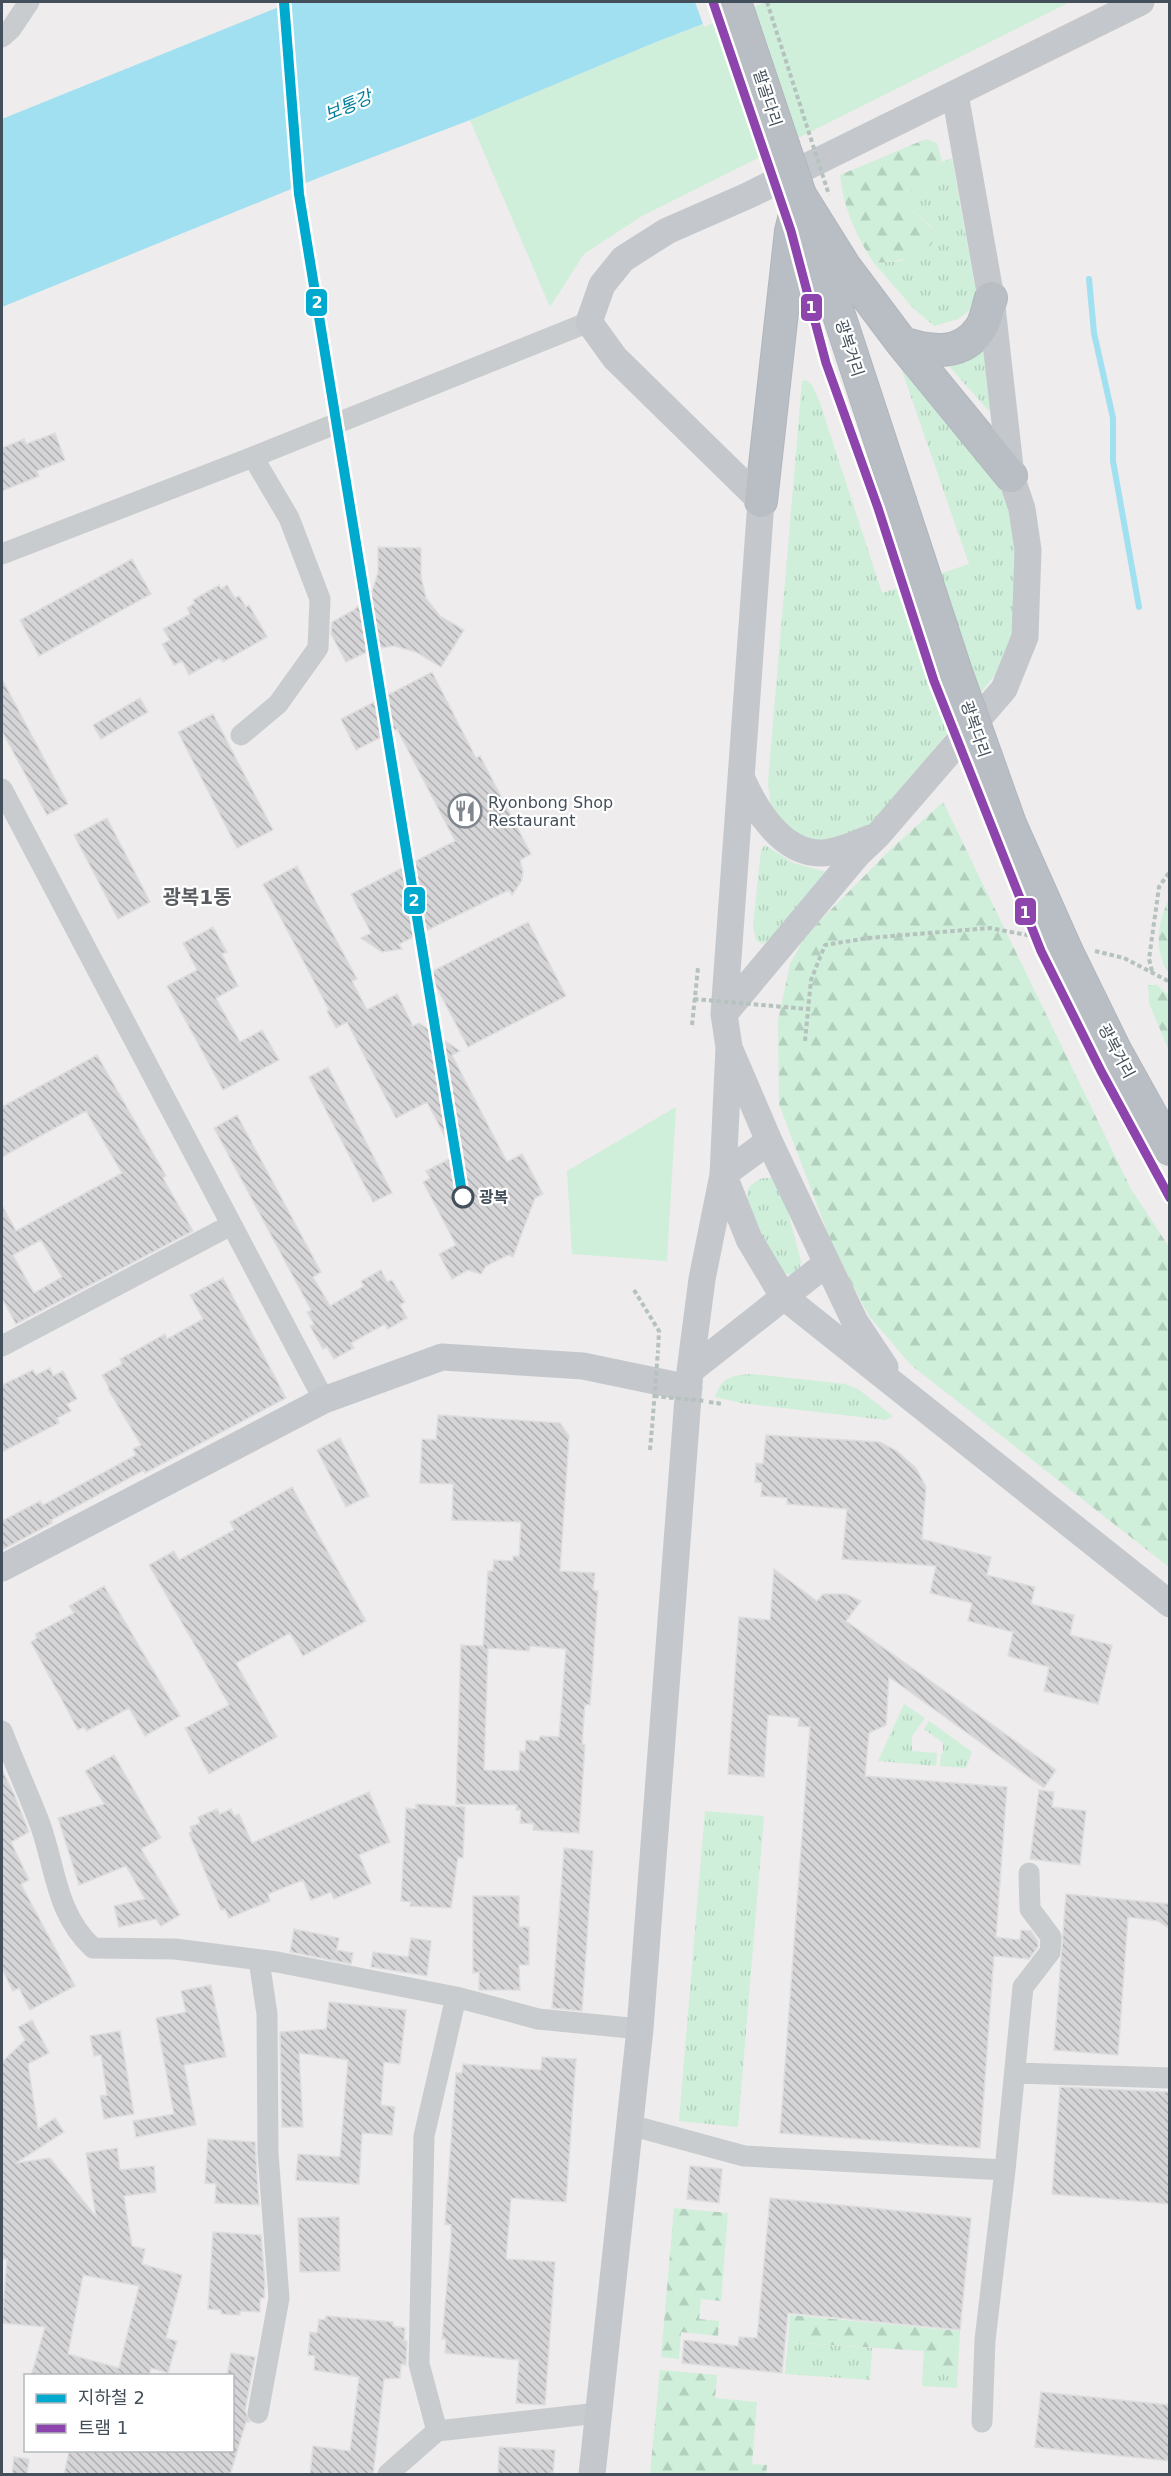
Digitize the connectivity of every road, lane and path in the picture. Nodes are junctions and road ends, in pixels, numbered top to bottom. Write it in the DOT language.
graph roads {
  1 [pos="29,2"];
  2 [pos="735,2"];
  3 [pos="767,2"];
  4 [pos="1142,2"];
  5 [pos="2,37"];
  6 [pos="955,94"];
  7 [pos="815,195"];
  8 [pos="991,298"];
  9 [pos="589,322"];
  10 [pos="902,343"];
  11 [pos="253,457"];
  12 [pos="1011,476"];
  13 [pos="762,501"];
  14 [pos="900,501"];
  15 [pos="2,554"];
  16 [pos="241,735"];
  17 [pos="741,777"];
  18 [pos="2,789"];
  19 [pos="878,836"];
  20 [pos="1170,871"];
  21 [pos="990,928"];
  22 [pos="1067,952"];
  23 [pos="698,968"];
  24 [pos="1152,971"];
  25 [pos="694,999"];
  26 [pos="807,1010"];
  27 [pos="724,1014"];
  28 [pos="692,1025"];
  29 [pos="805,1041"];
  30 [pos="729,1047"];
  31 [pos="769,1142"];
  32 [pos="1170,1149"];
  33 [pos="723,1175"];
  34 [pos="231,1225"];
  35 [pos="827,1263"];
  36 [pos="634,1290"];
  37 [pos="783,1296"];
  38 [pos="2,1346"];
  39 [pos="694,1387"];
  40 [pos="901,1391"];
  41 [pos="654,1396"];
  42 [pos="324,1400"];
  43 [pos="723,1404"];
  44 [pos="650,1450"];
  45 [pos="2,1568"];
  46 [pos="1170,1604"];
  47 [pos="2,1731"];
  48 [pos="1029,1874"];
  49 [pos="259,1960"];
  50 [pos="456,1997"];
  51 [pos="640,2028"];
  52 [pos="1015,2073"];
  53 [pos="1170,2078"];
  54 [pos="630,2125"];
  55 [pos="1005,2170"];
  56 [pos="258,2413"];
  57 [pos="598,2413"];
  58 [pos="982,2422"];
  59 [pos="437,2431"];
  60 [pos="388,2475"];
  61 [pos="592,2475"];
  1 -- 5 [label="street"];
  2 -- 7 [label="highway, 팔골다리, bridge"];
  3 -- 7 [label="path, bridge"];
  4 -- 6 [label="main road"];
  6 -- 8 [label="main road"];
  6 -- 9 [label="main road"];
  7 -- 10 [label="highway"];
  7 -- 13 [label="highway"];
  7 -- 14 [label="highway, 광복거리"];
  8 -- 10 [label="highway"];
  8 -- 12 [label="main road"];
  9 -- 11 [label="street"];
  9 -- 13 [label="main road"];
  10 -- 12 [label="highway"];
  11 -- 15 [label="street"];
  11 -- 16 [label="street"];
  12 -- 19 [label="main road"];
  13 -- 17 [label="main road"];
  14 -- 22 [label="highway, 광복다리, bridge"];
  17 -- 19 [label="main road"];
  17 -- 27 [label="main road"];
  18 -- 34 [label="street"];
  19 -- 27 [label="main road"];
  20 -- 24 [label="path"];
  21 -- 26 [label="path"];
  22 -- 32 [label="highway, 광복거리"];
  23 -- 25 [label="path"];
  25 -- 26 [label="path, bridge"];
  25 -- 28 [label="path"];
  26 -- 29 [label="path"];
  27 -- 30 [label="main road"];
  30 -- 31 [label="main road"];
  30 -- 33 [label="main road"];
  31 -- 33 [label="main road"];
  31 -- 35 [label="main road"];
  33 -- 37 [label="main road"];
  33 -- 39 [label="main road"];
  34 -- 38 [label="street"];
  34 -- 42 [label="street"];
  35 -- 37 [label="main road"];
  35 -- 40 [label="main road"];
  36 -- 41 [label="path, bridge"];
  37 -- 39 [label="main road"];
  37 -- 40 [label="main road"];
  39 -- 41 [label="path, bridge"];
  39 -- 42 [label="main road"];
  39 -- 43 [label="path"];
  39 -- 51 [label="main road"];
  40 -- 46 [label="main road"];
  41 -- 44 [label="path, bridge"];
  42 -- 45 [label="main road"];
  47 -- 49 [label="street"];
  48 -- 52 [label="street"];
  49 -- 50 [label="street"];
  49 -- 56 [label="street"];
  50 -- 51 [label="street"];
  50 -- 59 [label="street"];
  51 -- 54 [label="main road"];
  52 -- 53 [label="street"];
  52 -- 55 [label="street"];
  54 -- 55 [label="street"];
  54 -- 57 [label="main road"];
  55 -- 58 [label="street"];
  57 -- 59 [label="street"];
  57 -- 61 [label="main road"];
  59 -- 60 [label="street"];
}
